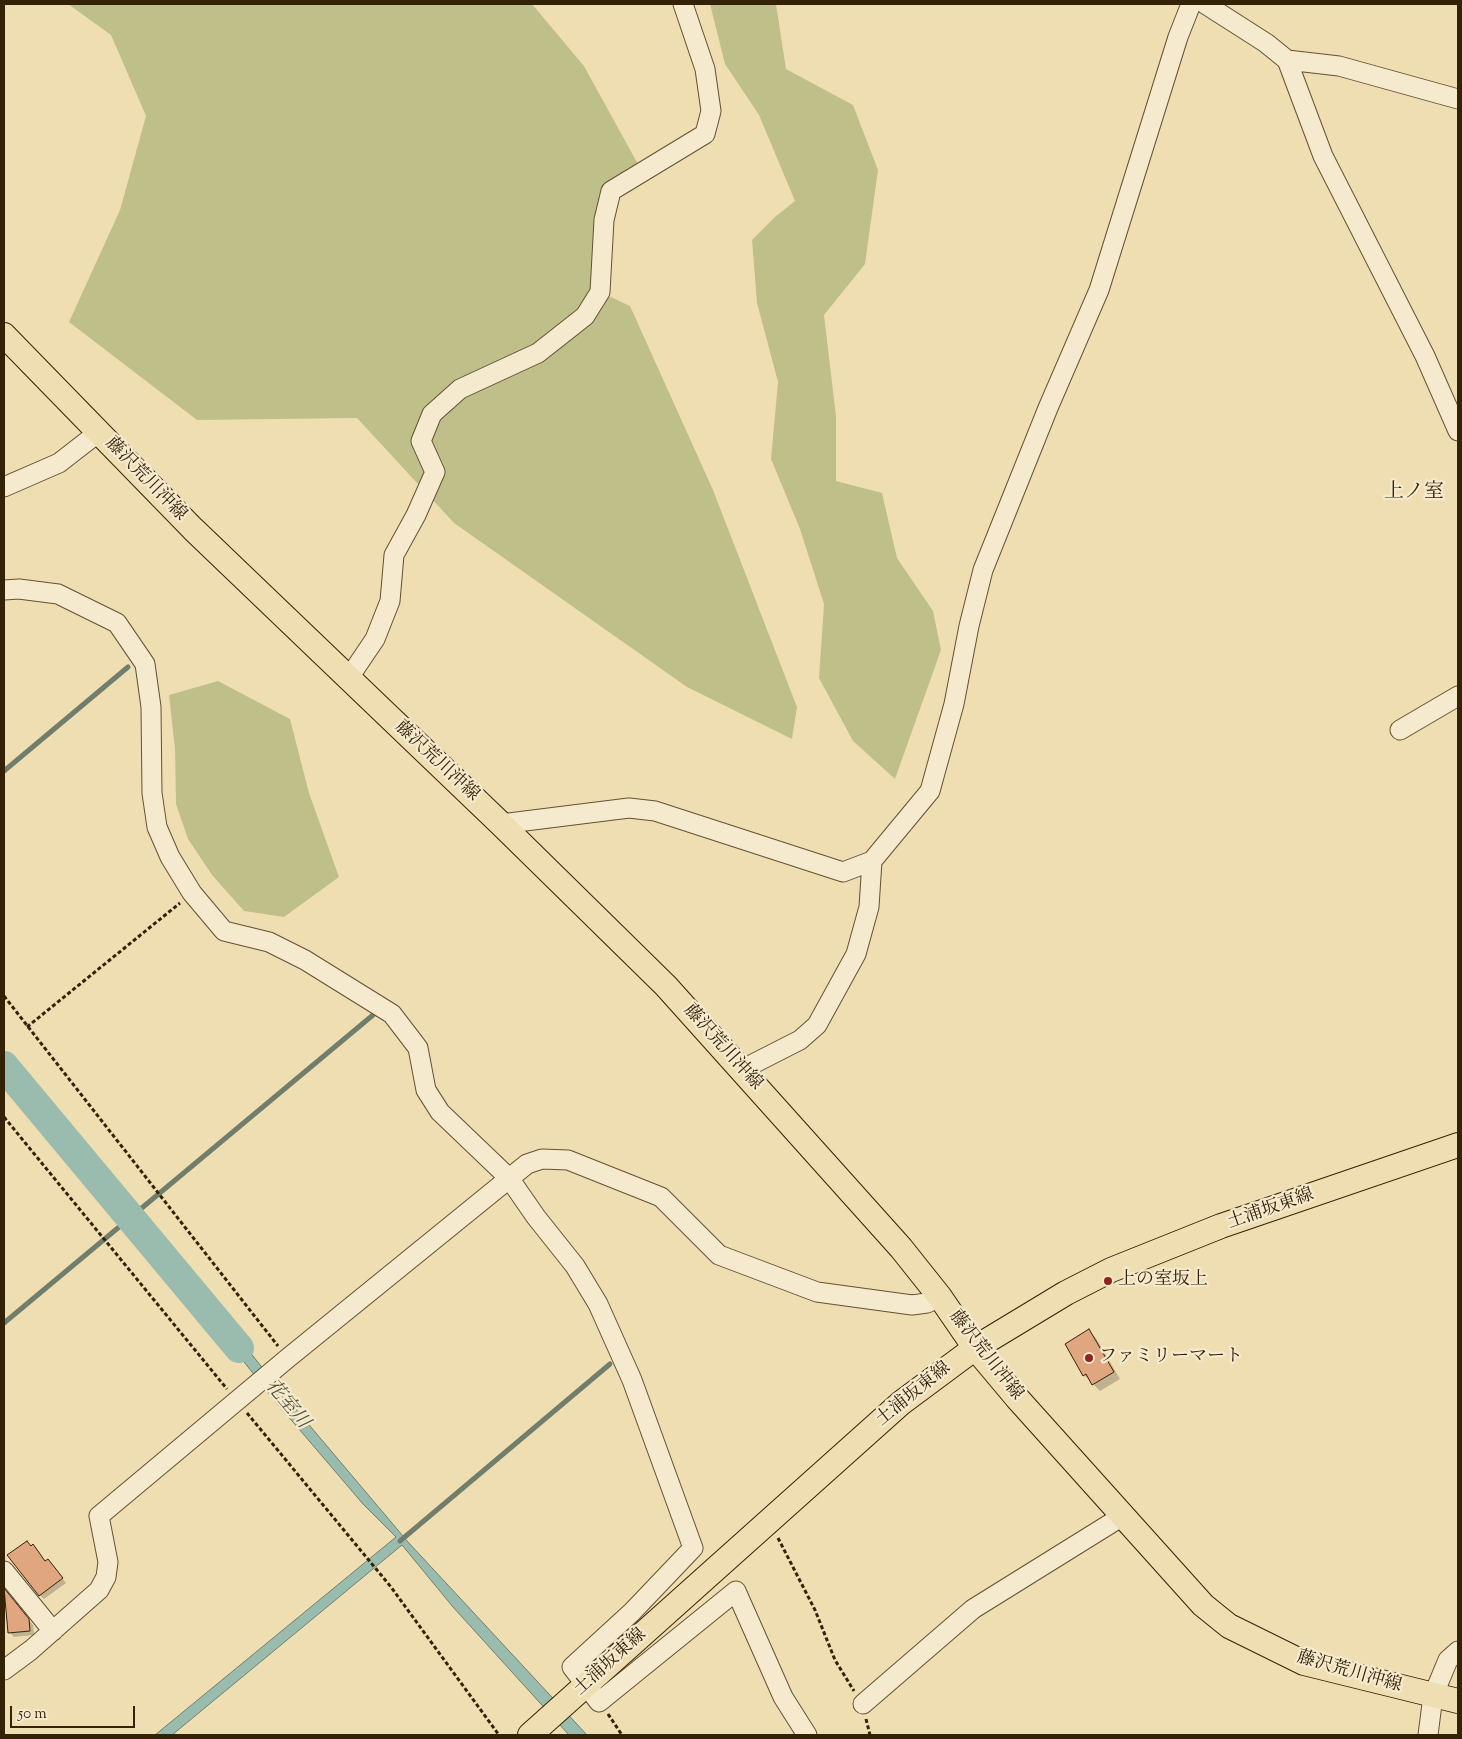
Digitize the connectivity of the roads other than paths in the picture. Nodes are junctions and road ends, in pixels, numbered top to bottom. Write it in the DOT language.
graph roads {
  1 [pos="683,4"];
  2 [pos="1191,4"];
  3 [pos="1205,4"];
  4 [pos="1287,60"];
  5 [pos="1458,99"];
  6 [pos="4,334"];
  7 [pos="1458,431"];
  8 [pos="99,432"];
  9 [pos="4,487"];
  10 [pos="4,590"];
  11 [pos="348,679"];
  12 [pos="1458,696"];
  13 [pos="1400,730"];
  14 [pos="501,824"];
  15 [pos="872,861"];
  16 [pos="743,1069"];
  17 [pos="1458,1145"];
  18 [pos="509,1178"];
  19 [pos="940,1297"];
  20 [pos="975,1348"];
  21 [pos="1122,1517"];
  22 [pos="4,1571"];
  23 [pos="53,1631"];
  24 [pos="1458,1651"];
  25 [pos="5,1666"];
  26 [pos="588,1693"];
  27 [pos="1433,1696"];
  28 [pos="1458,1701"];
  29 [pos="862,1704"];
  30 [pos="530,1735"];
  31 [pos="807,1735"];
  32 [pos="1428,1735"];
  1 -- 11 [label="street"];
  2 -- 15 [label="street"];
  3 -- 4 [label="street"];
  4 -- 5 [label="street"];
  4 -- 7 [label="street"];
  6 -- 8 [label="main road, 藤沢荒川沖線"];
  8 -- 9 [label="street"];
  8 -- 11 [label="main road, 藤沢荒川沖線"];
  10 -- 18 [label="street"];
  11 -- 14 [label="main road, 藤沢荒川沖線"];
  12 -- 13 [label="street"];
  14 -- 15 [label="street"];
  14 -- 16 [label="main road, 藤沢荒川沖線"];
  15 -- 16 [label="street"];
  16 -- 19 [label="main road, 藤沢荒川沖線"];
  17 -- 20 [label="main road, 土浦坂東線"];
  18 -- 19 [label="street"];
  18 -- 23 [label="street"];
  18 -- 26 [label="street"];
  19 -- 20 [label="main road, 藤沢荒川沖線"];
  20 -- 21 [label="main road, 藤沢荒川沖線"];
  20 -- 26 [label="main road, 土浦坂東線"];
  21 -- 27 [label="main road, 藤沢荒川沖線"];
  21 -- 29 [label="street"];
  22 -- 23 [label="street"];
  23 -- 25 [label="street"];
  24 -- 27 [label="street"];
  26 -- 30 [label="main road, 土浦坂東線"];
  26 -- 31 [label="street"];
  27 -- 28 [label="main road, 藤沢荒川沖線"];
  27 -- 32 [label="street"];
}
